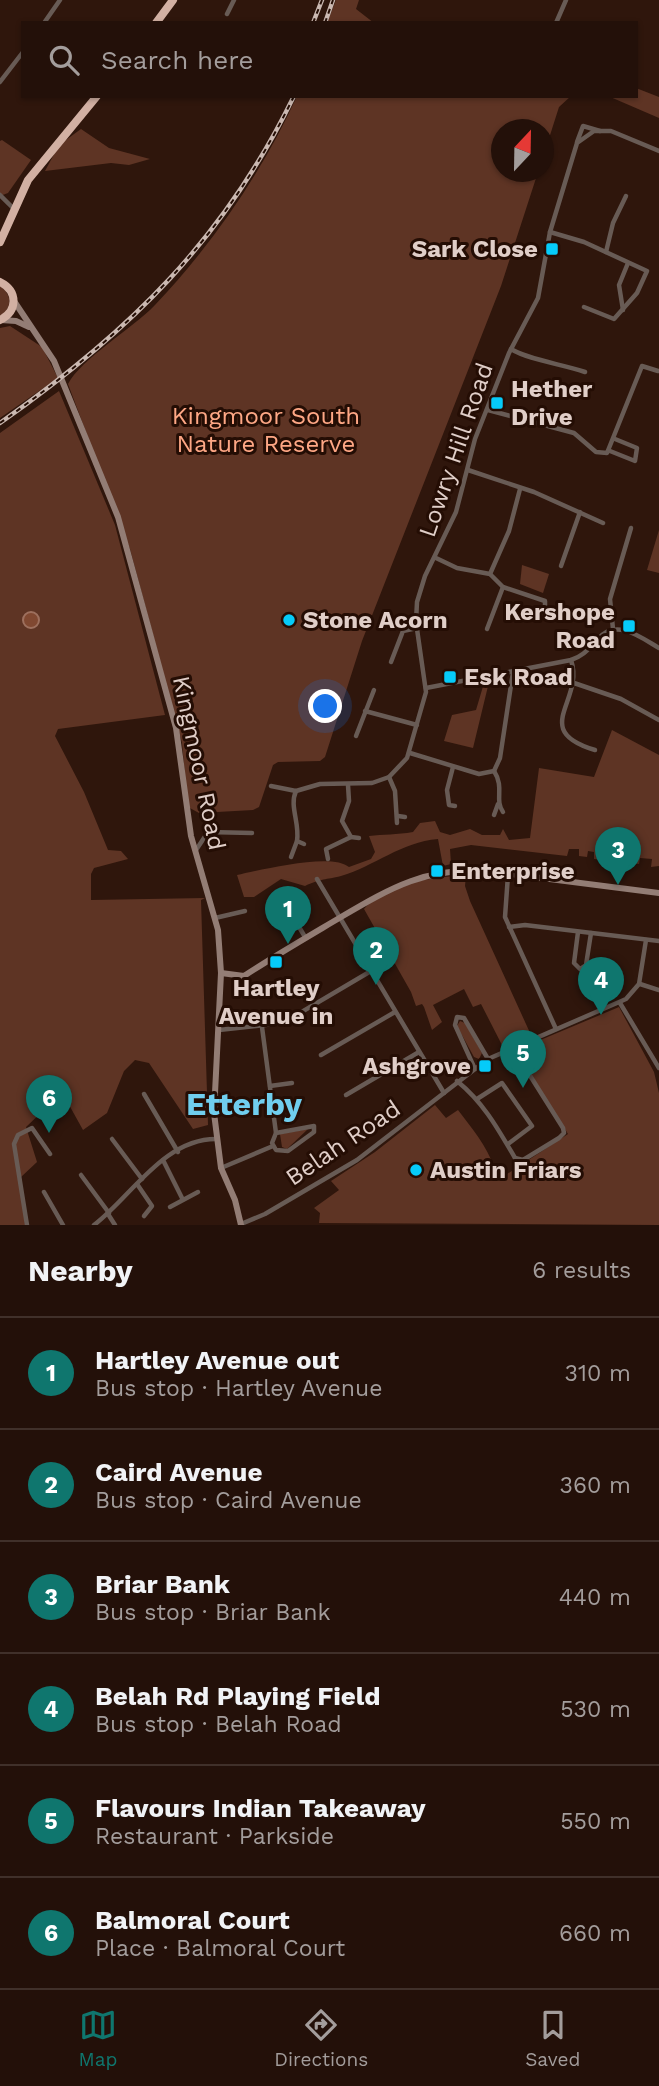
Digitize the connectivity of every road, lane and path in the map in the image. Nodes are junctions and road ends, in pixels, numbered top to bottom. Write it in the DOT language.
graph roads {
  1 [pos="60,0"];
  2 [pos="173,0"];
  3 [pos="234,0"];
  4 [pos="566,0"];
  5 [pos="227,14"];
  6 [pos="45,21"];
  7 [pos="157,21"];
  8 [pos="557,21"];
  9 [pos="21,55"];
  10 [pos="0,82"];
  11 [pos="95,98"];
  12 [pos="600,131"];
  13 [pos="577,143"];
  14 [pos="659,152"];
  15 [pos="0,195"];
  16 [pos="626,196"];
  17 [pos="13,208"];
  18 [pos="550,232"];
  19 [pos="0,242"];
  20 [pos="606,252"];
  21 [pos="628,263"];
  22 [pos="0,272"];
  23 [pos="3,284"];
  24 [pos="620,291"];
  25 [pos="634,295"];
  26 [pos="14,299"];
  27 [pos="584,307"];
  28 [pos="623,311"];
  29 [pos="1,320"];
  30 [pos="31,328"];
  31 [pos="510,349"];
  32 [pos="658,371"];
  33 [pos="585,372"];
  34 [pos="488,410"];
  35 [pos="615,439"];
  36 [pos="610,451"];
  37 [pos="468,470"];
  38 [pos="520,489"];
  39 [pos="580,512"];
  40 [pos="603,523"];
  41 [pos="631,528"];
  42 [pos="436,558"];
  43 [pos="561,566"];
  44 [pos="490,574"];
  45 [pos="503,587"];
  46 [pos="545,617"];
  47 [pos="417,628"];
  48 [pos="487,629"];
  49 [pos="613,629"];
  50 [pos="659,648"];
  51 [pos="571,660"];
  52 [pos="391,662"];
  53 [pos="513,672"];
  54 [pos="574,683"];
  55 [pos="426,688"];
  56 [pos="374,690"];
  57 [pos="365,711"];
  58 [pos="659,720"];
  59 [pos="417,725"];
  60 [pos="355,736"];
  61 [pos="595,750"];
  62 [pos="410,753"];
  63 [pos="453,767"];
  64 [pos="494,771"];
  65 [pos="389,777"];
  66 [pos="348,785"];
  67 [pos="271,786"];
  68 [pos="296,791"];
  69 [pos="498,803"];
  70 [pos="503,812"];
  71 [pos="446,813"];
  72 [pos="494,815"];
  73 [pos="398,816"];
  74 [pos="405,817"];
  75 [pos="397,823"];
  76 [pos="252,833"];
  77 [pos="351,837"];
  78 [pos="359,838"];
  79 [pos="297,841"];
  80 [pos="304,844"];
  81 [pos="196,850"];
  82 [pos="291,857"];
  83 [pos="328,859"];
  84 [pos="508,875"];
  85 [pos="317,878"];
  86 [pos="659,893"];
  87 [pos="283,900"];
  88 [pos="245,911"];
  89 [pos="215,918"];
  90 [pos="341,918"];
  91 [pos="509,928"];
  92 [pos="578,932"];
  93 [pos="591,933"];
  94 [pos="304,937"];
  95 [pos="646,940"];
  96 [pos="659,942"];
  97 [pos="371,971"];
  98 [pos="221,973"];
  99 [pos="639,984"];
  100 [pos="659,990"];
  101 [pos="620,1003"];
  102 [pos="395,1012"];
  103 [pos="262,1027"];
  104 [pos="556,1029"];
  105 [pos="219,1030"];
  106 [pos="512,1047"];
  107 [pos="419,1052"];
  108 [pos="321,1055"];
  109 [pos="488,1059"];
  110 [pos="474,1067"];
  111 [pos="659,1068"];
  112 [pos="457,1081"];
  113 [pos="292,1083"];
  114 [pos="270,1086"];
  115 [pos="443,1093"];
  116 [pos="144,1094"];
  117 [pos="345,1095"];
  118 [pos="477,1099"];
  119 [pos="276,1133"];
  120 [pos="112,1139"];
  121 [pos="218,1139"];
  122 [pos="508,1144"];
  123 [pos="273,1146"];
  124 [pos="178,1152"];
  125 [pos="50,1154"];
  126 [pos="163,1160"];
  127 [pos="221,1168"];
  128 [pos="81,1175"];
  129 [pos="139,1181"];
  130 [pos="44,1192"];
  131 [pos="198,1192"];
  132 [pos="182,1198"];
  133 [pos="170,1207"];
  134 [pos="109,1213"];
  135 [pos="144,1216"];
  136 [pos="27,1225"];
  137 [pos="63,1225"];
  138 [pos="94,1225"];
  139 [pos="115,1225"];
  140 [pos="241,1225"];
  1 -- 6 [label="street"];
  2 -- 7 [label="highway"];
  3 -- 5 [label="street"];
  4 -- 8 [label="street"];
  9 -- 10 [label="street"];
  11 -- 17 [label="highway"];
  12 -- 13 [label="street"];
  12 -- 13 [label="street"];
  12 -- 14 [label="street"];
  13 -- 18 [label="street, Lowry Hill Road"];
  15 -- 17 [label="street"];
  16 -- 20 [label="street"];
  17 -- 19 [label="highway"];
  18 -- 20 [label="street"];
  18 -- 31 [label="street, Lowry Hill Road"];
  20 -- 21 [label="street"];
  21 -- 24 [label="street"];
  21 -- 25 [label="street"];
  22 -- 23 [label="highway"];
  23 -- 26 [label="highway"];
  24 -- 25 [label="street"];
  24 -- 28 [label="street"];
  25 -- 28 [label="street"];
  26 -- 29 [label="highway"];
  26 -- 30 [label="street, Kingmoor Road"];
  27 -- 28 [label="street"];
  29 -- 30 [label="street"];
  30 -- 81 [label="street, Kingmoor Road"];
  31 -- 33 [label="street"];
  31 -- 34 [label="street, Lowry Hill Road"];
  32 -- 35 [label="street"];
  34 -- 36 [label="street"];
  34 -- 37 [label="street, Lowry Hill Road"];
  35 -- 36 [label="street"];
  35 -- 36 [label="street"];
  37 -- 38 [label="street"];
  37 -- 42 [label="street, Lowry Hill Road"];
  38 -- 39 [label="street"];
  38 -- 44 [label="street"];
  39 -- 40 [label="street"];
  39 -- 43 [label="street"];
  41 -- 49 [label="street"];
  42 -- 44 [label="street"];
  42 -- 47 [label="street, Lowry Hill Road"];
  44 -- 45 [label="street"];
  45 -- 46 [label="street"];
  45 -- 48 [label="street"];
  47 -- 52 [label="street"];
  47 -- 55 [label="street, Lowry Hill Road"];
  49 -- 50 [label="street"];
  49 -- 51 [label="street"];
  51 -- 53 [label="street"];
  51 -- 54 [label="street"];
  53 -- 55 [label="street"];
  53 -- 64 [label="street"];
  54 -- 58 [label="street"];
  54 -- 61 [label="street"];
  55 -- 59 [label="street, Lowry Hill Road"];
  56 -- 57 [label="street"];
  57 -- 59 [label="street"];
  57 -- 60 [label="street"];
  59 -- 62 [label="street, Lowry Hill Road"];
  62 -- 63 [label="street"];
  62 -- 65 [label="street, Lowry Hill Road"];
  63 -- 64 [label="street"];
  63 -- 71 [label="street"];
  64 -- 69 [label="street"];
  65 -- 66 [label="street"];
  65 -- 73 [label="street"];
  66 -- 68 [label="street"];
  66 -- 77 [label="street"];
  67 -- 68 [label="street"];
  68 -- 79 [label="street"];
  69 -- 70 [label="street"];
  69 -- 72 [label="street"];
  73 -- 74 [label="street"];
  73 -- 75 [label="street"];
  76 -- 81 [label="street"];
  77 -- 78 [label="street"];
  77 -- 83 [label="street"];
  79 -- 80 [label="street"];
  79 -- 82 [label="street"];
  81 -- 89 [label="street, Kingmoor Road"];
  84 -- 86 [label="street"];
  84 -- 90 [label="street"];
  84 -- 91 [label="street"];
  85 -- 90 [label="street"];
  87 -- 94 [label="street"];
  88 -- 89 [label="street"];
  89 -- 98 [label="street, Kingmoor Road"];
  90 -- 94 [label="street"];
  90 -- 97 [label="street"];
  91 -- 92 [label="street"];
  91 -- 104 [label="street"];
  92 -- 93 [label="street"];
  92 -- 93 [label="street"];
  93 -- 95 [label="street"];
  94 -- 98 [label="street"];
  95 -- 96 [label="street"];
  95 -- 99 [label="street"];
  97 -- 102 [label="street"];
  97 -- 103 [label="street"];
  98 -- 105 [label="street, Kingmoor Road"];
  99 -- 100 [label="street"];
  99 -- 101 [label="street, Belah Road"];
  101 -- 104 [label="street, Belah Road"];
  101 -- 111 [label="street"];
  102 -- 107 [label="street"];
  102 -- 108 [label="street"];
  103 -- 105 [label="street"];
  103 -- 114 [label="street"];
  104 -- 106 [label="street, Belah Road"];
  105 -- 121 [label="street, Kingmoor Road"];
  106 -- 109 [label="street, Belah Road"];
  106 -- 122 [label="street"];
  107 -- 115 [label="street"];
  107 -- 117 [label="street"];
  109 -- 110 [label="street, Belah Road"];
  109 -- 110 [label="street"];
  110 -- 112 [label="street, Belah Road"];
  112 -- 115 [label="street, Belah Road"];
  112 -- 118 [label="street"];
  113 -- 114 [label="street"];
  114 -- 119 [label="street"];
  115 -- 140 [label="street, Belah Road"];
  116 -- 124 [label="street"];
  118 -- 122 [label="street"];
  118 -- 122 [label="street"];
  119 -- 123 [label="street"];
  119 -- 123 [label="street"];
  120 -- 129 [label="street"];
  121 -- 124 [label="street"];
  121 -- 127 [label="street, Kingmoor Road"];
  123 -- 127 [label="street"];
  124 -- 126 [label="street"];
  125 -- 136 [label="street"];
  126 -- 129 [label="street"];
  126 -- 132 [label="street"];
  127 -- 140 [label="street, Kingmoor Road"];
  128 -- 134 [label="street"];
  129 -- 134 [label="street"];
  129 -- 135 [label="street"];
  130 -- 137 [label="street"];
  131 -- 132 [label="street"];
  132 -- 133 [label="street"];
  134 -- 138 [label="street"];
  134 -- 139 [label="street"];
}
